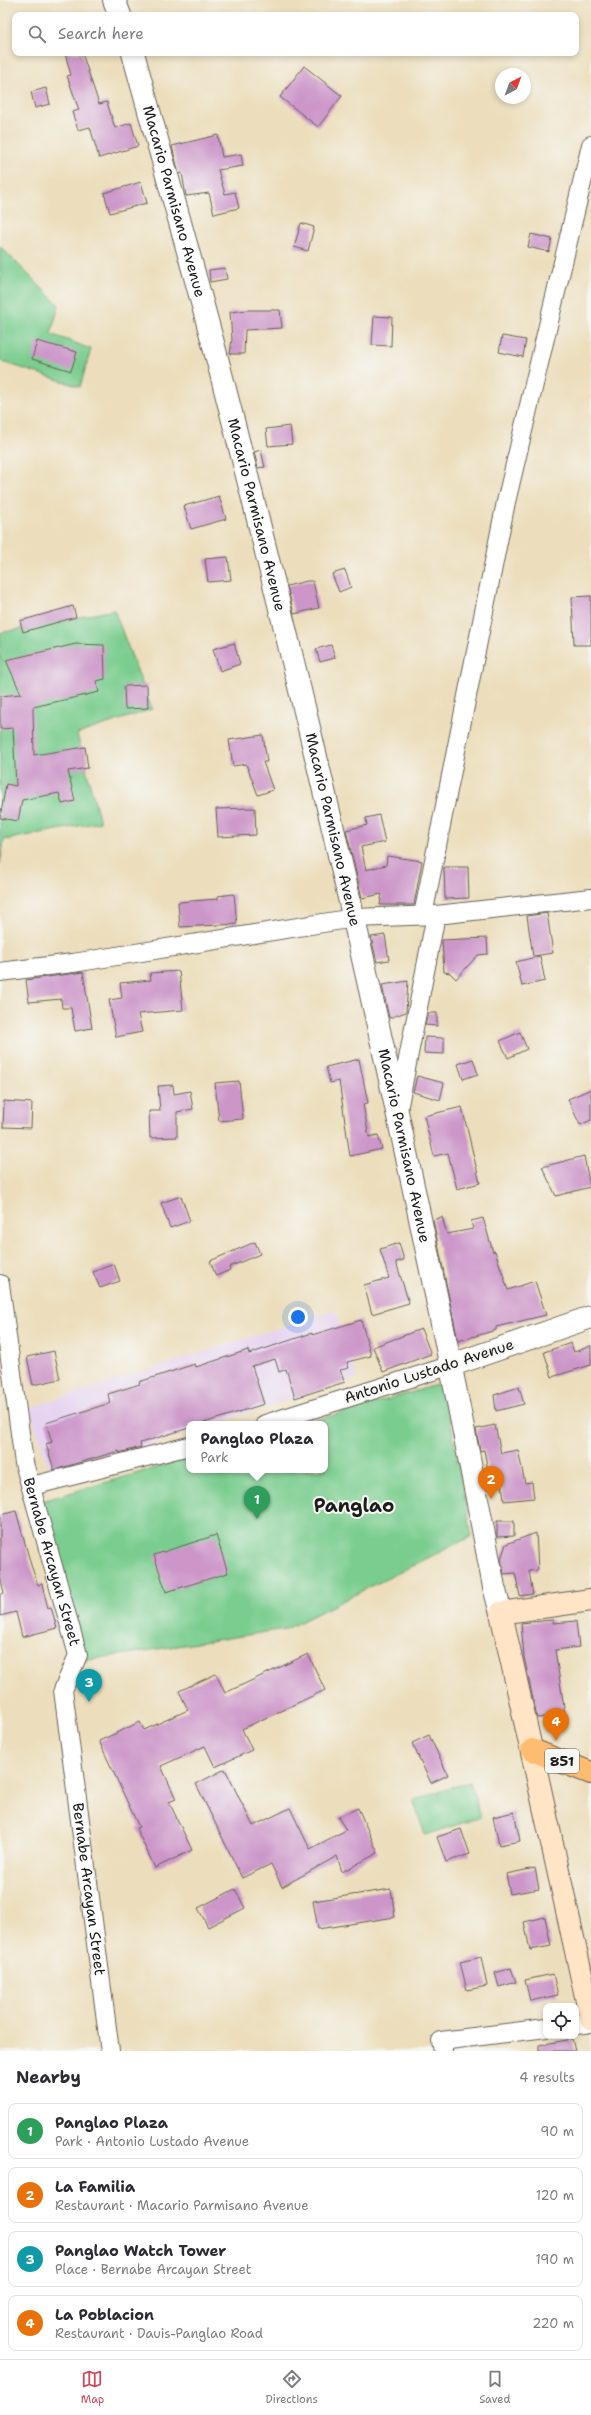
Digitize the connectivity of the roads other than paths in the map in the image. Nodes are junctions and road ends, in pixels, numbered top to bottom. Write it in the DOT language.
graph roads {
  1 [pos="114,0"];
  2 [pos="119,12"];
  3 [pos="134,56"];
  4 [pos="591,145"];
  5 [pos="591,898"];
  6 [pos="429,915"];
  7 [pos="354,918"];
  8 [pos="0,972"];
  9 [pos="398,1111"];
  10 [pos="0,1284"];
  11 [pos="591,1317"];
  12 [pos="452,1365"];
  13 [pos="275,1421"];
  14 [pos="186,1447"];
  15 [pos="32,1486"];
  16 [pos="591,1600"];
  17 [pos="501,1613"];
  18 [pos="532,1750"];
  19 [pos="591,1773"];
  20 [pos="591,2019"];
  21 [pos="591,2023"];
  22 [pos="579,2024"];
  23 [pos="543,2029"];
  24 [pos="442,2046"];
  25 [pos="110,2051"];
  1 -- 2 [label="street"];
  3 -- 7 [label="street, Macario Parmisano Avenue"];
  4 -- 6 [label="street"];
  5 -- 6 [label="street"];
  6 -- 7 [label="street"];
  6 -- 9 [label="street"];
  7 -- 8 [label="street"];
  7 -- 9 [label="street, Macario Parmisano Avenue"];
  9 -- 12 [label="street, Macario Parmisano Avenue"];
  10 -- 15 [label="street, Bernabe Arcayan Street"];
  11 -- 12 [label="street, Antonio Lustado Avenue"];
  12 -- 13 [label="street, Antonio Lustado Avenue"];
  12 -- 17 [label="street, Macario Parmisano Avenue"];
  14 -- 15 [label="street"];
  15 -- 25 [label="street, Bernabe Arcayan Street"];
  16 -- 17 [label="main road"];
  17 -- 18 [label="main road"];
  18 -- 19 [label="main road, 851"];
  18 -- 20 [label="main road"];
  21 -- 22 [label="street"];
  23 -- 24 [label="street"];
}
